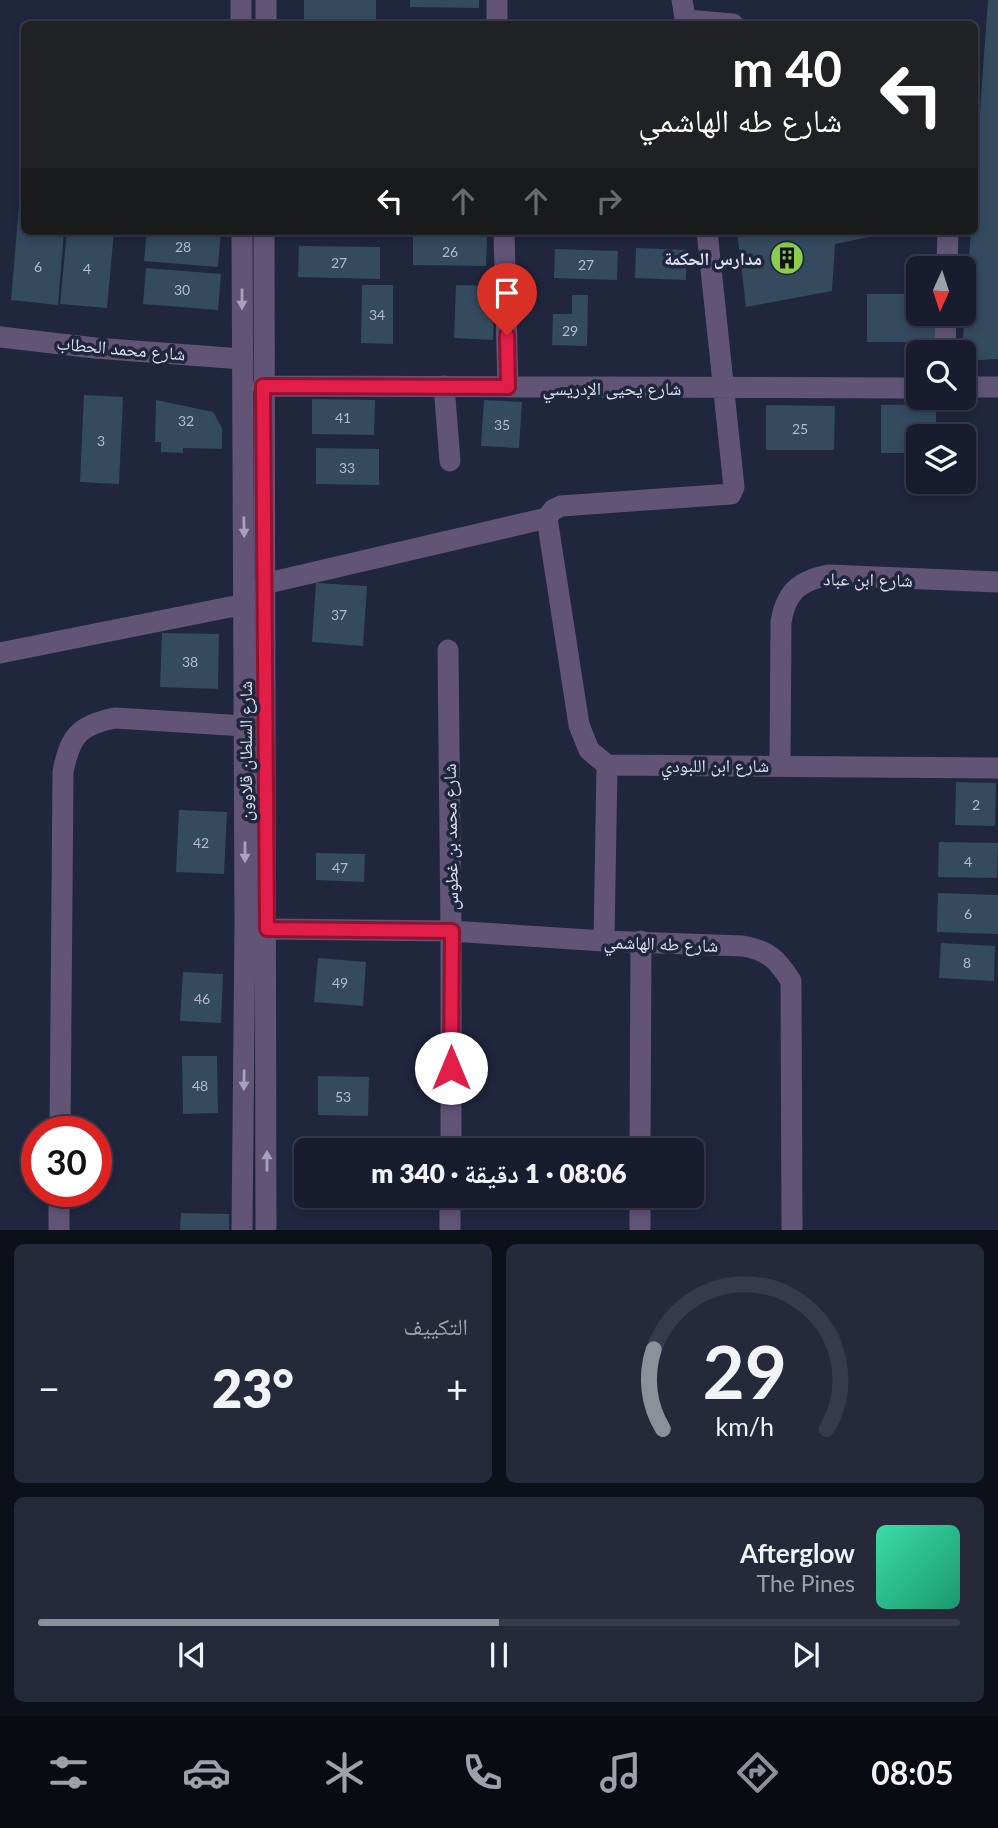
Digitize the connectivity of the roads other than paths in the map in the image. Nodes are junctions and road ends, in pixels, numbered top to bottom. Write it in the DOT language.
graph roads {
  1 [pos="241,0"];
  2 [pos="266,0"];
  3 [pos="497,0"];
  4 [pos="685,15"];
  5 [pos="241,21"];
  6 [pos="266,21"];
  7 [pos="497,21"];
  8 [pos="717,21"];
  9 [pos="242,235"];
  10 [pos="264,235"];
  11 [pos="504,235"];
  12 [pos="706,235"];
  13 [pos="948,235"];
  14 [pos="947,256"];
  15 [pos="0,337"];
  16 [pos="242,359"];
  17 [pos="263,386"];
  18 [pos="444,386"];
  19 [pos="508,387"];
  20 [pos="976,387"];
  21 [pos="998,387"];
  22 [pos="722,388"];
  23 [pos="906,388"];
  24 [pos="450,461"];
  25 [pos="547,518"];
  26 [pos="998,582"];
  27 [pos="264,584"];
  28 [pos="245,604"];
  29 [pos="448,649"];
  30 [pos="0,653"];
  31 [pos="244,726"];
  32 [pos="607,765"];
  33 [pos="780,765"];
  34 [pos="998,768"];
  35 [pos="267,929"];
  36 [pos="452,931"];
  37 [pos="604,941"];
  38 [pos="641,941"];
  39 [pos="60,1116"];
  40 [pos="450,1138"];
  41 [pos="640,1138"];
  42 [pos="59,1207"];
  43 [pos="450,1208"];
  44 [pos="640,1208"];
  45 [pos="59,1230"];
  46 [pos="242,1230"];
  47 [pos="267,1230"];
  48 [pos="450,1230"];
  49 [pos="640,1230"];
  50 [pos="792,1230"];
  1 -- 5 [label="street"];
  2 -- 6 [label="street"];
  3 -- 7 [label="street"];
  4 -- 8 [label="street"];
  9 -- 16 [label="street, شارع السلطان قلاوون, one-way"];
  10 -- 17 [label="street, شارع السلطان قلاوون"];
  11 -- 19 [label="street"];
  12 -- 22 [label="street"];
  13 -- 14 [label="street"];
  15 -- 16 [label="street, شارع محمد الحطاب"];
  16 -- 28 [label="street, شارع السلطان قلاوون, one-way"];
  17 -- 18 [label="street, شارع يحيى الإدريسي"];
  17 -- 27 [label="street, شارع السلطان قلاوون"];
  18 -- 19 [label="street, شارع يحيى الإدريسي"];
  18 -- 24 [label="street"];
  19 -- 22 [label="street, شارع يحيى الإدريسي"];
  20 -- 21 [label="street"];
  22 -- 23 [label="street, شارع يحيى الإدريسي"];
  22 -- 25 [label="street"];
  25 -- 27 [label="street"];
  25 -- 32 [label="street"];
  26 -- 33 [label="street, شارع ابن عباد"];
  27 -- 35 [label="street, شارع السلطان قلاوون"];
  28 -- 30 [label="street"];
  28 -- 31 [label="street, شارع السلطان قلاوون"];
  29 -- 36 [label="street, شارع محمد بن غطوس"];
  31 -- 39 [label="street"];
  31 -- 46 [label="street, شارع السلطان قلاوون, one-way"];
  32 -- 33 [label="street, شارع ابن اللبودي"];
  32 -- 37 [label="street"];
  33 -- 34 [label="street, شارع ابن اللبودي"];
  35 -- 36 [label="street, شارع طه الهاشمي"];
  47 -- 35 [label="street, شارع السلطان قلاوون, one-way"];
  36 -- 37 [label="street, شارع طه الهاشمي"];
  36 -- 40 [label="street, شارع محمد بن غطوس"];
  37 -- 38 [label="street, شارع طه الهاشمي"];
  38 -- 41 [label="street"];
  38 -- 50 [label="street, شارع طه الهاشمي"];
  42 -- 45 [label="street"];
  43 -- 48 [label="street"];
  44 -- 49 [label="street"];
}
